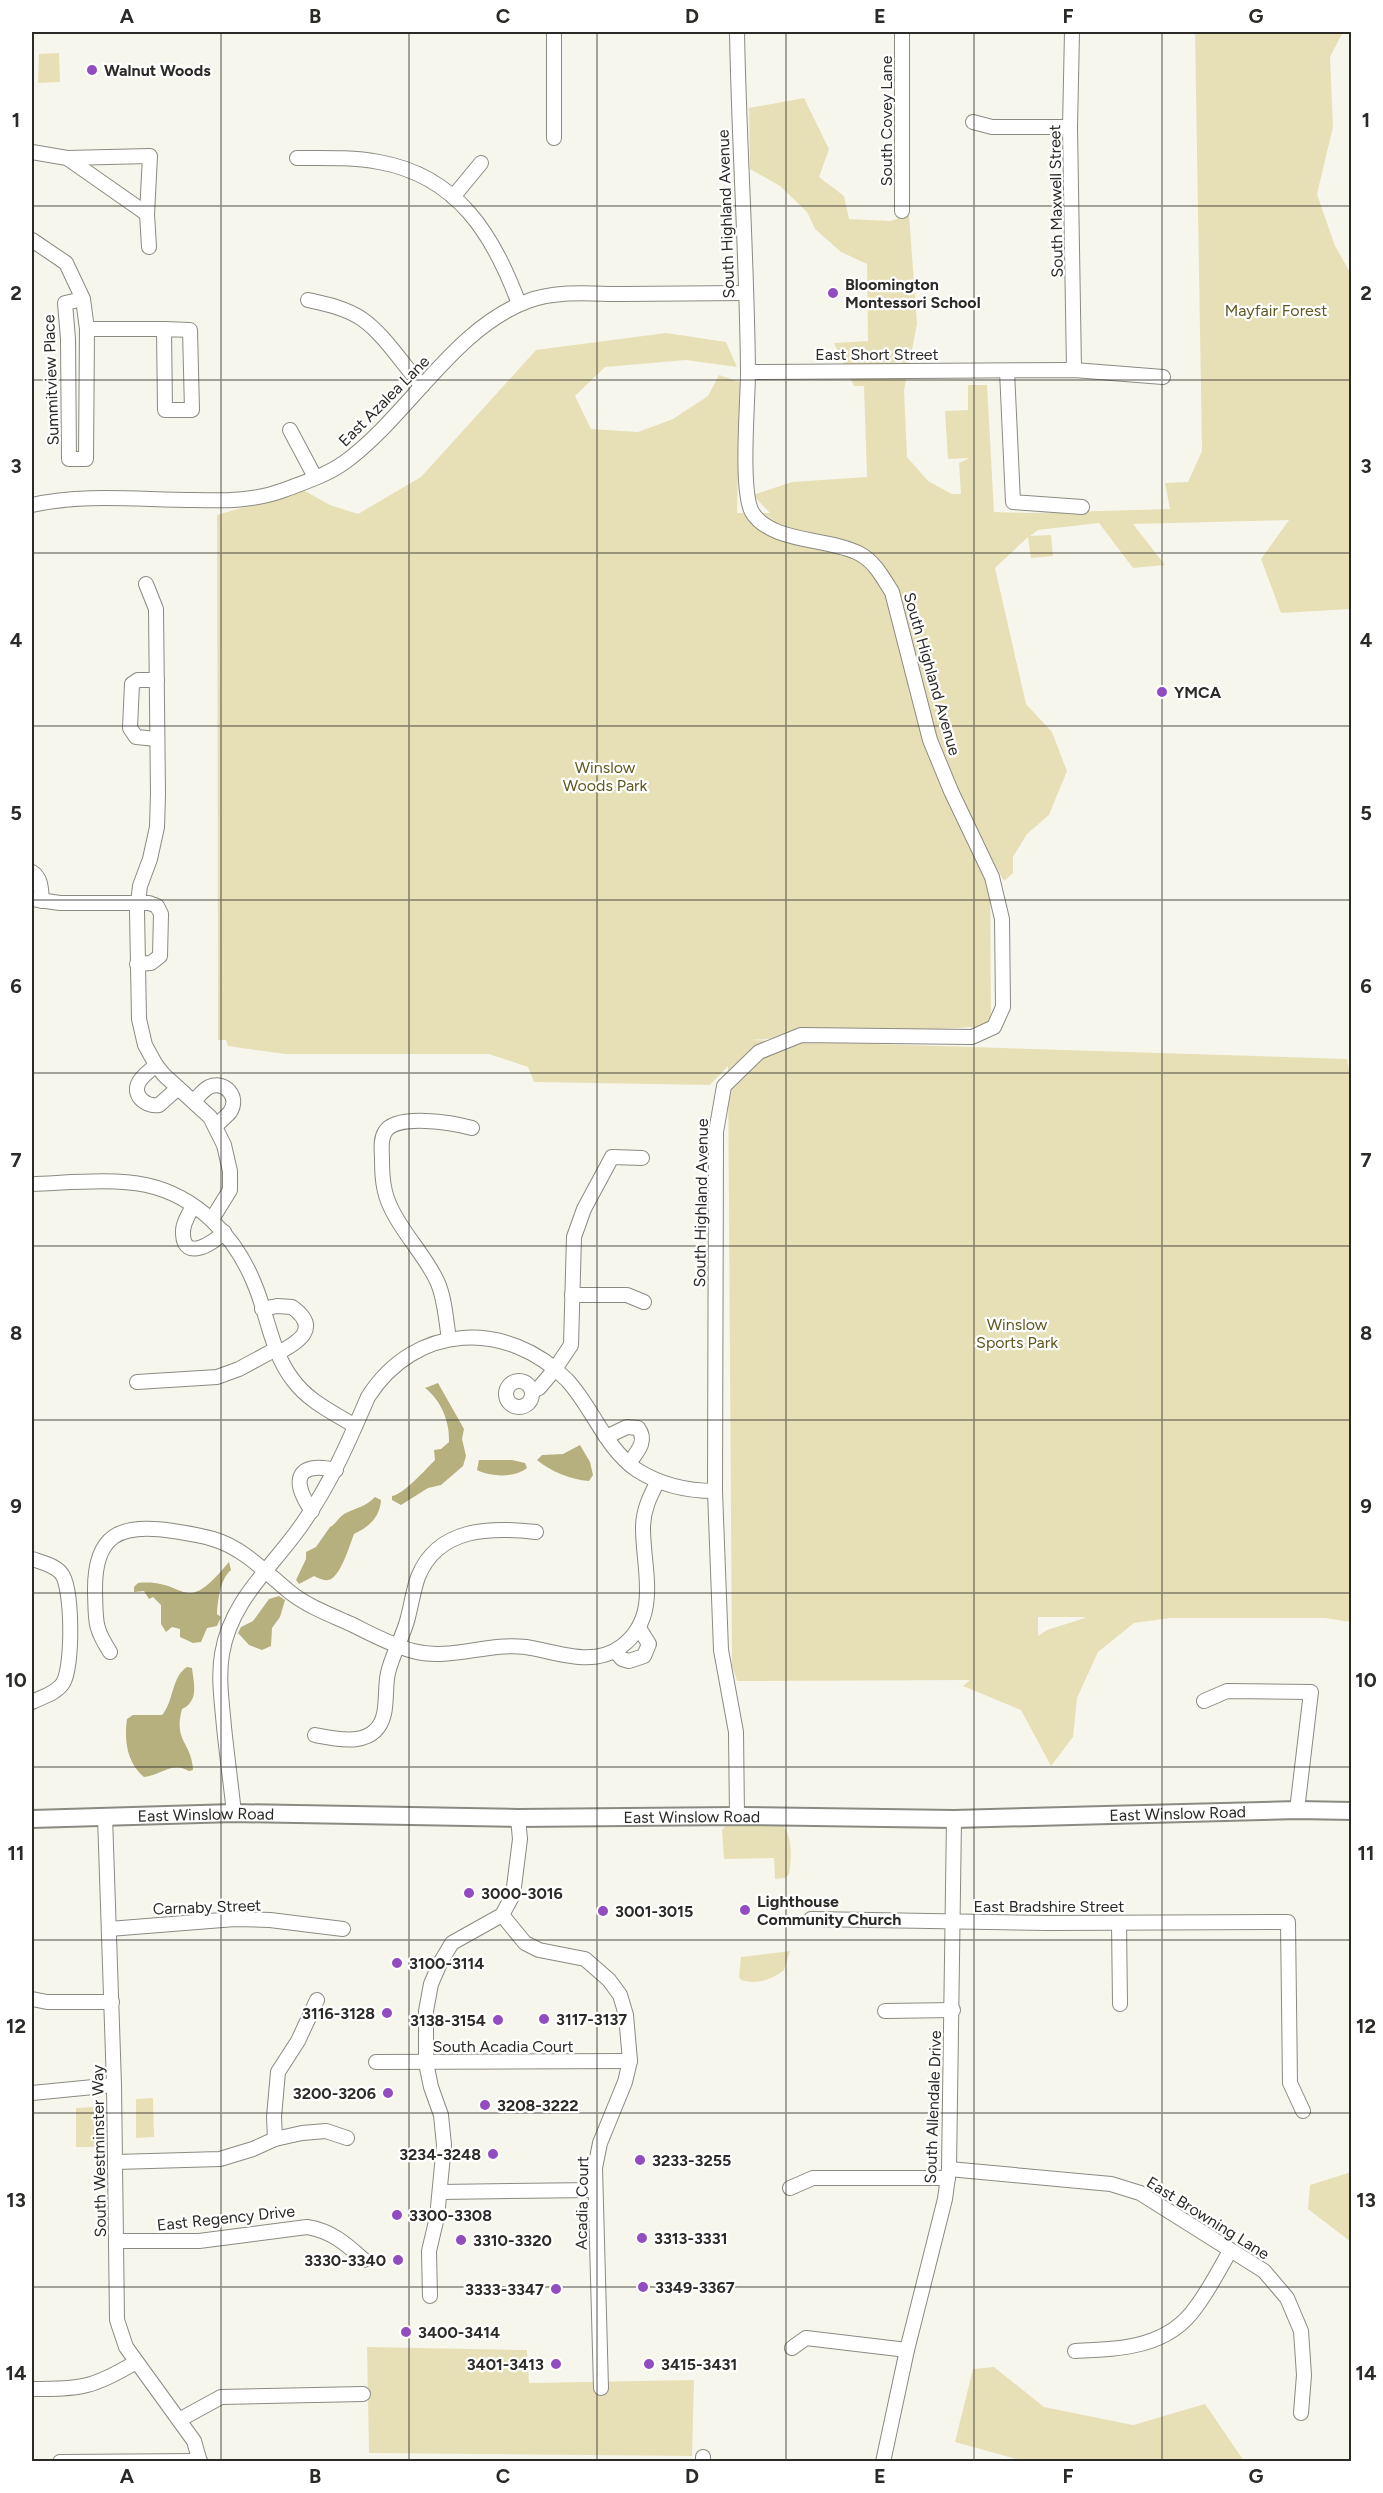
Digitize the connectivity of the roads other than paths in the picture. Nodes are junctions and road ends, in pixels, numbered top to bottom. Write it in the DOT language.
graph roads {
  1 [pos="554,32"];
  2 [pos="738,32"];
  3 [pos="902,32"];
  4 [pos="1072,32"];
  5 [pos="973,122"];
  6 [pos="1070,127"];
  7 [pos="554,138"];
  8 [pos="32,152"];
  9 [pos="67,158"];
  10 [pos="297,158"];
  11 [pos="481,163"];
  12 [pos="453,197"];
  13 [pos="902,211"];
  14 [pos="147,214"];
  15 [pos="32,240"];
  16 [pos="148,247"];
  17 [pos="745,294"];
  18 [pos="83,299"];
  19 [pos="308,300"];
  20 [pos="519,304"];
  21 [pos="87,329"];
  22 [pos="164,329"];
  23 [pos="1074,370"];
  24 [pos="1007,371"];
  25 [pos="748,372"];
  26 [pos="1163,377"];
  27 [pos="422,386"];
  28 [pos="290,430"];
  29 [pos="315,477"];
  30 [pos="32,505"];
  31 [pos="1082,507"];
  32 [pos="146,584"];
  33 [pos="157,680"];
  34 [pos="157,739"];
  35 [pos="32,872"];
  36 [pos="37,900"];
  37 [pos="138,903"];
  38 [pos="137,964"];
  39 [pos="156,1065"];
  40 [pos="178,1088"];
  41 [pos="195,1101"];
  42 [pos="216,1126"];
  43 [pos="472,1128"];
  44 [pos="642,1158"];
  45 [pos="32,1184"];
  46 [pos="193,1206"];
  47 [pos="212,1219"];
  48 [pos="224,1232"];
  49 [pos="572,1295"];
  50 [pos="644,1302"];
  51 [pos="262,1309"];
  52 [pos="449,1339"];
  53 [pos="277,1351"];
  54 [pos="555,1369"];
  55 [pos="137,1382"];
  56 [pos="532,1391"];
  57 [pos="355,1426"];
  58 [pos="606,1437"];
  59 [pos="629,1463"];
  60 [pos="336,1470"];
  61 [pos="658,1481"];
  62 [pos="715,1491"];
  63 [pos="312,1511"];
  64 [pos="536,1532"];
  65 [pos="32,1558"];
  66 [pos="265,1570"];
  67 [pos="639,1628"];
  68 [pos="398,1647"];
  69 [pos="615,1651"];
  70 [pos="110,1652"];
  71 [pos="1204,1701"];
  72 [pos="32,1702"];
  73 [pos="315,1735"];
  74 [pos="1297,1810"];
  75 [pos="1352,1811"];
  76 [pos="234,1814"];
  77 [pos="105,1816"];
  78 [pos="737,1816"];
  79 [pos="518,1818"];
  80 [pos="32,1819"];
  81 [pos="954,1819"];
  82 [pos="502,1915"];
  83 [pos="811,1919"];
  84 [pos="954,1922"];
  85 [pos="1119,1923"];
  86 [pos="109,1929"];
  87 [pos="343,1929"];
  88 [pos="32,1999"];
  89 [pos="317,2000"];
  90 [pos="112,2002"];
  91 [pos="1120,2004"];
  92 [pos="952,2010"];
  93 [pos="885,2011"];
  94 [pos="630,2061"];
  95 [pos="376,2062"];
  96 [pos="426,2063"];
  97 [pos="114,2085"];
  98 [pos="32,2093"];
  99 [pos="1303,2111"];
  100 [pos="346,2138"];
  101 [pos="275,2139"];
  102 [pos="116,2162"];
  103 [pos="949,2174"];
  104 [pos="790,2188"];
  105 [pos="595,2190"];
  106 [pos="440,2192"];
  107 [pos="117,2241"];
  108 [pos="1230,2251"];
  109 [pos="364,2260"];
  110 [pos="430,2296"];
  111 [pos="792,2348"];
  112 [pos="907,2350"];
  113 [pos="1075,2351"];
  114 [pos="136,2362"];
  115 [pos="601,2388"];
  116 [pos="32,2389"];
  117 [pos="363,2394"];
  118 [pos="1301,2413"];
  119 [pos="179,2420"];
  120 [pos="200,2461"];
  121 [pos="60,2462"];
  122 [pos="884,2462"];
  1 -- 7 [label="street"];
  2 -- 17 [label="street, South Highland Avenue"];
  3 -- 13 [label="street, South Covey Lane"];
  4 -- 6 [label="street, South Maxwell Street"];
  5 -- 6 [label="street"];
  6 -- 23 [label="street, South Maxwell Street"];
  8 -- 9 [label="street"];
  9 -- 14 [label="street"];
  9 -- 14 [label="street"];
  10 -- 12 [label="street"];
  11 -- 12 [label="street"];
  12 -- 20 [label="street"];
  14 -- 16 [label="street"];
  15 -- 18 [label="street"];
  17 -- 20 [label="street, East Azalea Lane"];
  17 -- 25 [label="street, South Highland Avenue"];
  18 -- 21 [label="street"];
  18 -- 21 [label="street, Summitview Place"];
  19 -- 27 [label="street"];
  20 -- 27 [label="street, East Azalea Lane"];
  21 -- 22 [label="street"];
  22 -- 22 [label="street"];
  23 -- 24 [label="street, East Short Street"];
  23 -- 26 [label="street, East Short Street"];
  24 -- 25 [label="street, East Short Street"];
  24 -- 31 [label="street"];
  25 -- 62 [label="street, South Highland Avenue"];
  27 -- 29 [label="street, East Azalea Lane"];
  28 -- 29 [label="street"];
  29 -- 30 [label="street, East Azalea Lane"];
  32 -- 33 [label="street"];
  33 -- 34 [label="street"];
  33 -- 34 [label="street"];
  34 -- 37 [label="street"];
  35 -- 36 [label="street"];
  36 -- 37 [label="street"];
  37 -- 38 [label="street"];
  37 -- 38 [label="street"];
  38 -- 39 [label="street"];
  39 -- 40 [label="street"];
  39 -- 40 [label="street"];
  40 -- 41 [label="street"];
  41 -- 42 [label="street"];
  41 -- 42 [label="street"];
  42 -- 47 [label="street"];
  43 -- 52 [label="street"];
  44 -- 49 [label="street"];
  45 -- 46 [label="street"];
  46 -- 47 [label="street"];
  46 -- 48 [label="street"];
  47 -- 48 [label="street"];
  48 -- 51 [label="street"];
  49 -- 50 [label="street"];
  49 -- 54 [label="street"];
  51 -- 53 [label="street"];
  51 -- 53 [label="street"];
  52 -- 54 [label="street"];
  52 -- 57 [label="street"];
  53 -- 55 [label="street"];
  53 -- 57 [label="street"];
  54 -- 56 [label="street"];
  54 -- 58 [label="street"];
  57 -- 60 [label="street"];
  58 -- 59 [label="street"];
  58 -- 59 [label="street"];
  59 -- 61 [label="street"];
  60 -- 63 [label="street"];
  60 -- 63 [label="street"];
  61 -- 62 [label="street"];
  61 -- 67 [label="street"];
  62 -- 78 [label="street, South Highland Avenue"];
  63 -- 66 [label="street"];
  64 -- 68 [label="street"];
  65 -- 72 [label="street"];
  66 -- 68 [label="street"];
  66 -- 70 [label="street"];
  66 -- 76 [label="street"];
  67 -- 69 [label="street"];
  67 -- 69 [label="street"];
  68 -- 69 [label="street"];
  68 -- 73 [label="street"];
  71 -- 74 [label="street"];
  74 -- 75 [label="main road, East Winslow Road"];
  74 -- 81 [label="main road, East Winslow Road"];
  76 -- 77 [label="main road, East Winslow Road"];
  76 -- 79 [label="main road, East Winslow Road"];
  77 -- 80 [label="main road, East Winslow Road"];
  77 -- 86 [label="street, South Westminster Way"];
  78 -- 79 [label="main road, East Winslow Road"];
  78 -- 81 [label="main road, East Winslow Road"];
  79 -- 82 [label="street"];
  81 -- 84 [label="street, South Allendale Drive"];
  82 -- 94 [label="street, Acadia Court"];
  82 -- 96 [label="street"];
  83 -- 84 [label="street, East Bradshire Street"];
  84 -- 85 [label="street, East Bradshire Street"];
  84 -- 92 [label="street, South Allendale Drive"];
  85 -- 91 [label="street"];
  85 -- 99 [label="street, East Bradshire Street"];
  86 -- 87 [label="street, Carnaby Street"];
  86 -- 90 [label="street, South Westminster Way"];
  88 -- 90 [label="street"];
  89 -- 101 [label="street"];
  90 -- 97 [label="street, South Westminster Way"];
  92 -- 93 [label="street"];
  92 -- 103 [label="street, South Allendale Drive"];
  94 -- 96 [label="street, South Acadia Court"];
  94 -- 105 [label="street, Acadia Court"];
  95 -- 96 [label="street, South Acadia Court"];
  96 -- 106 [label="street"];
  97 -- 98 [label="street"];
  97 -- 102 [label="street, South Westminster Way"];
  100 -- 101 [label="street"];
  101 -- 102 [label="street"];
  102 -- 107 [label="street, South Westminster Way"];
  103 -- 104 [label="street, East Browning Lane"];
  103 -- 108 [label="street, East Browning Lane"];
  103 -- 112 [label="street, South Allendale Drive"];
  105 -- 106 [label="street"];
  105 -- 115 [label="street, Acadia Court"];
  106 -- 110 [label="street"];
  107 -- 109 [label="street, East Regency Drive"];
  107 -- 114 [label="street, South Westminster Way"];
  108 -- 113 [label="street"];
  108 -- 118 [label="street, East Browning Lane"];
  111 -- 112 [label="street"];
  112 -- 122 [label="street, South Allendale Drive"];
  114 -- 116 [label="street"];
  114 -- 119 [label="street, South Westminster Way"];
  117 -- 119 [label="street"];
  119 -- 120 [label="street, South Westminster Way"];
  120 -- 121 [label="street"];
}
